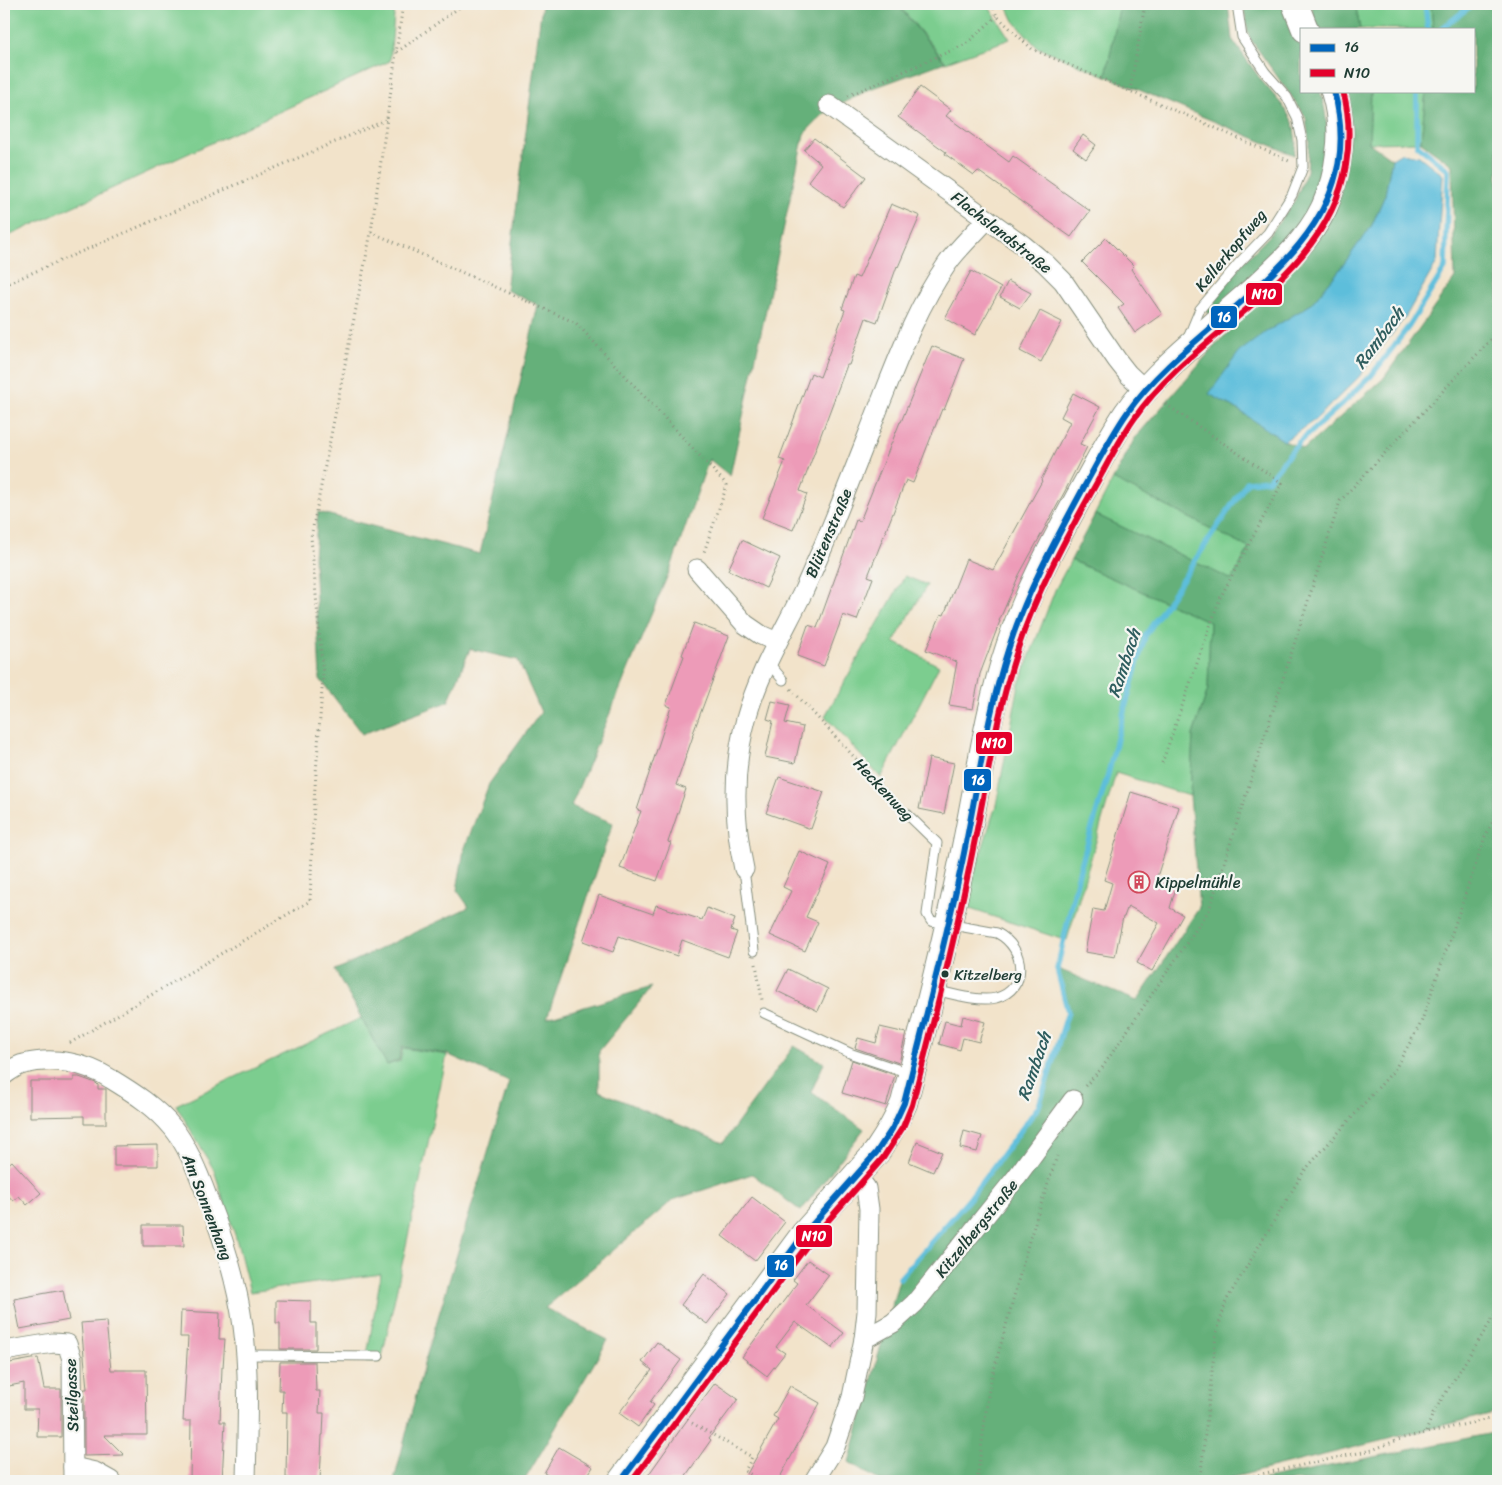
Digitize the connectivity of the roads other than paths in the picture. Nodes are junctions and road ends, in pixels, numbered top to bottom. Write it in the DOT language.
graph roads {
  1 [pos="1236,4"];
  2 [pos="1295,4"];
  3 [pos="1305,28"];
  4 [pos="1334,92"];
  5 [pos="829,104"];
  6 [pos="987,219"];
  7 [pos="1181,354"];
  8 [pos="1145,390"];
  9 [pos="698,570"];
  10 [pos="776,642"];
  11 [pos="767,661"];
  12 [pos="783,680"];
  13 [pos="906,813"];
  14 [pos="744,869"];
  15 [pos="949,924"];
  16 [pos="754,951"];
  17 [pos="933,990"];
  18 [pos="764,1013"];
  19 [pos="912,1073"];
  20 [pos="4,1074"];
  21 [pos="1073,1100"];
  22 [pos="856,1174"];
  23 [pos="864,1339"];
  24 [pos="4,1351"];
  25 [pos="245,1355"];
  26 [pos="379,1356"];
  27 [pos="73,1474"];
  28 [pos="112,1481"];
  29 [pos="246,1481"];
  30 [pos="621,1481"];
  31 [pos="814,1481"];
  1 -- 7 [label="lane, Kellerkopfweg"];
  2 -- 3 [label="main road"];
  4 -- 7 [label="main road"];
  5 -- 6 [label="street, Flachslandstraße"];
  6 -- 8 [label="street, Flachslandstraße"];
  6 -- 10 [label="street, Blütenstraße"];
  7 -- 8 [label="main road"];
  8 -- 15 [label="main road"];
  9 -- 10 [label="street"];
  10 -- 11 [label="street, Blütenstraße"];
  11 -- 12 [label="lane"];
  11 -- 14 [label="street, Blütenstraße"];
  13 -- 15 [label="lane, Heckenweg"];
  14 -- 16 [label="lane"];
  15 -- 17 [label="main road"];
  15 -- 17 [label="lane"];
  17 -- 19 [label="main road"];
  18 -- 19 [label="lane"];
  19 -- 22 [label="main road"];
  20 -- 25 [label="street, Am Sonnenhang"];
  21 -- 23 [label="street, Kitzelbergstraße"];
  22 -- 23 [label="street"];
  22 -- 30 [label="main road"];
  23 -- 31 [label="street"];
  24 -- 27 [label="street, Steilgasse"];
  25 -- 26 [label="lane"];
  25 -- 29 [label="street, Am Sonnenhang"];
  27 -- 28 [label="street"];
}
